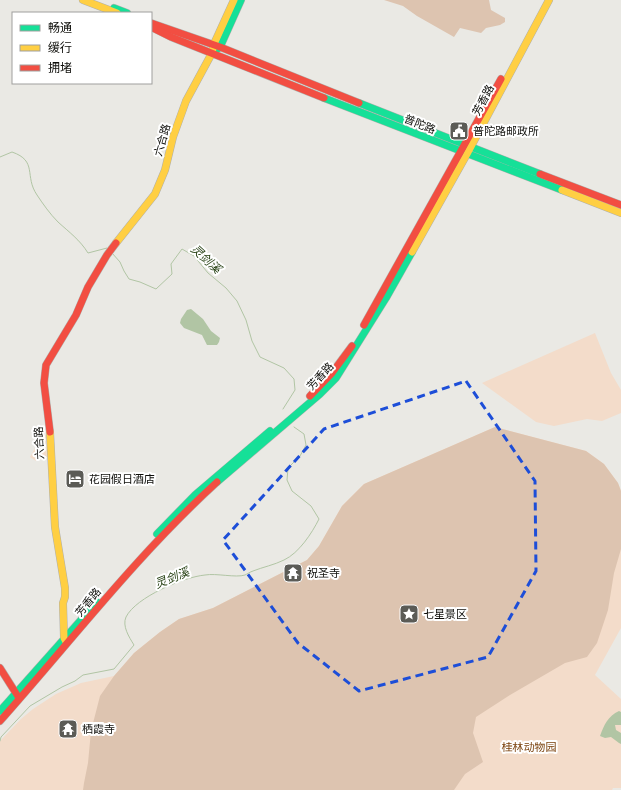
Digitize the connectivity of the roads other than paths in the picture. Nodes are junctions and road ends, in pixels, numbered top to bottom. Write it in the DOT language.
graph roads {
  1 [pos="83,0"];
  2 [pos="93,0"];
  3 [pos="234,0"];
  4 [pos="241,0"];
  5 [pos="544,0"];
  6 [pos="549,0"];
  7 [pos="114,12"];
  8 [pos="124,12"];
  9 [pos="152,22"];
  10 [pos="152,28"];
  11 [pos="217,46"];
  12 [pos="212,53"];
  13 [pos="467,145"];
  14 [pos="464,153"];
  15 [pos="621,205"];
  16 [pos="621,213"];
  17 [pos="65,641"];
  18 [pos="0,668"];
  19 [pos="18,697"];
  20 [pos="0,711"];
  21 [pos="0,721"];
  1 -- 7 [label="main road"];
  2 -- 8 [label="main road"];
  3 -- 11 [label="main road"];
  4 -- 11 [label="main road"];
  5 -- 13 [label="main road, 芳香路"];
  6 -- 13 [label="main road, 芳香路"];
  9 -- 11 [label="main road, 普陀路"];
  10 -- 12 [label="main road, 普陀路"];
  11 -- 12 [label="main road"];
  11 -- 13 [label="main road, 普陀路"];
  12 -- 14 [label="main road, 普陀路"];
  12 -- 17 [label="main road, 六合路"];
  13 -- 14 [label="main road, 芳香路"];
  13 -- 15 [label="main road, 普陀路"];
  14 -- 16 [label="main road, 普陀路"];
  14 -- 17 [label="main road, 芳香路"];
  17 -- 19 [label="main road, 芳香路"];
  18 -- 19 [label="main road"];
  19 -- 20 [label="main road"];
  19 -- 21 [label="main road"];
}
